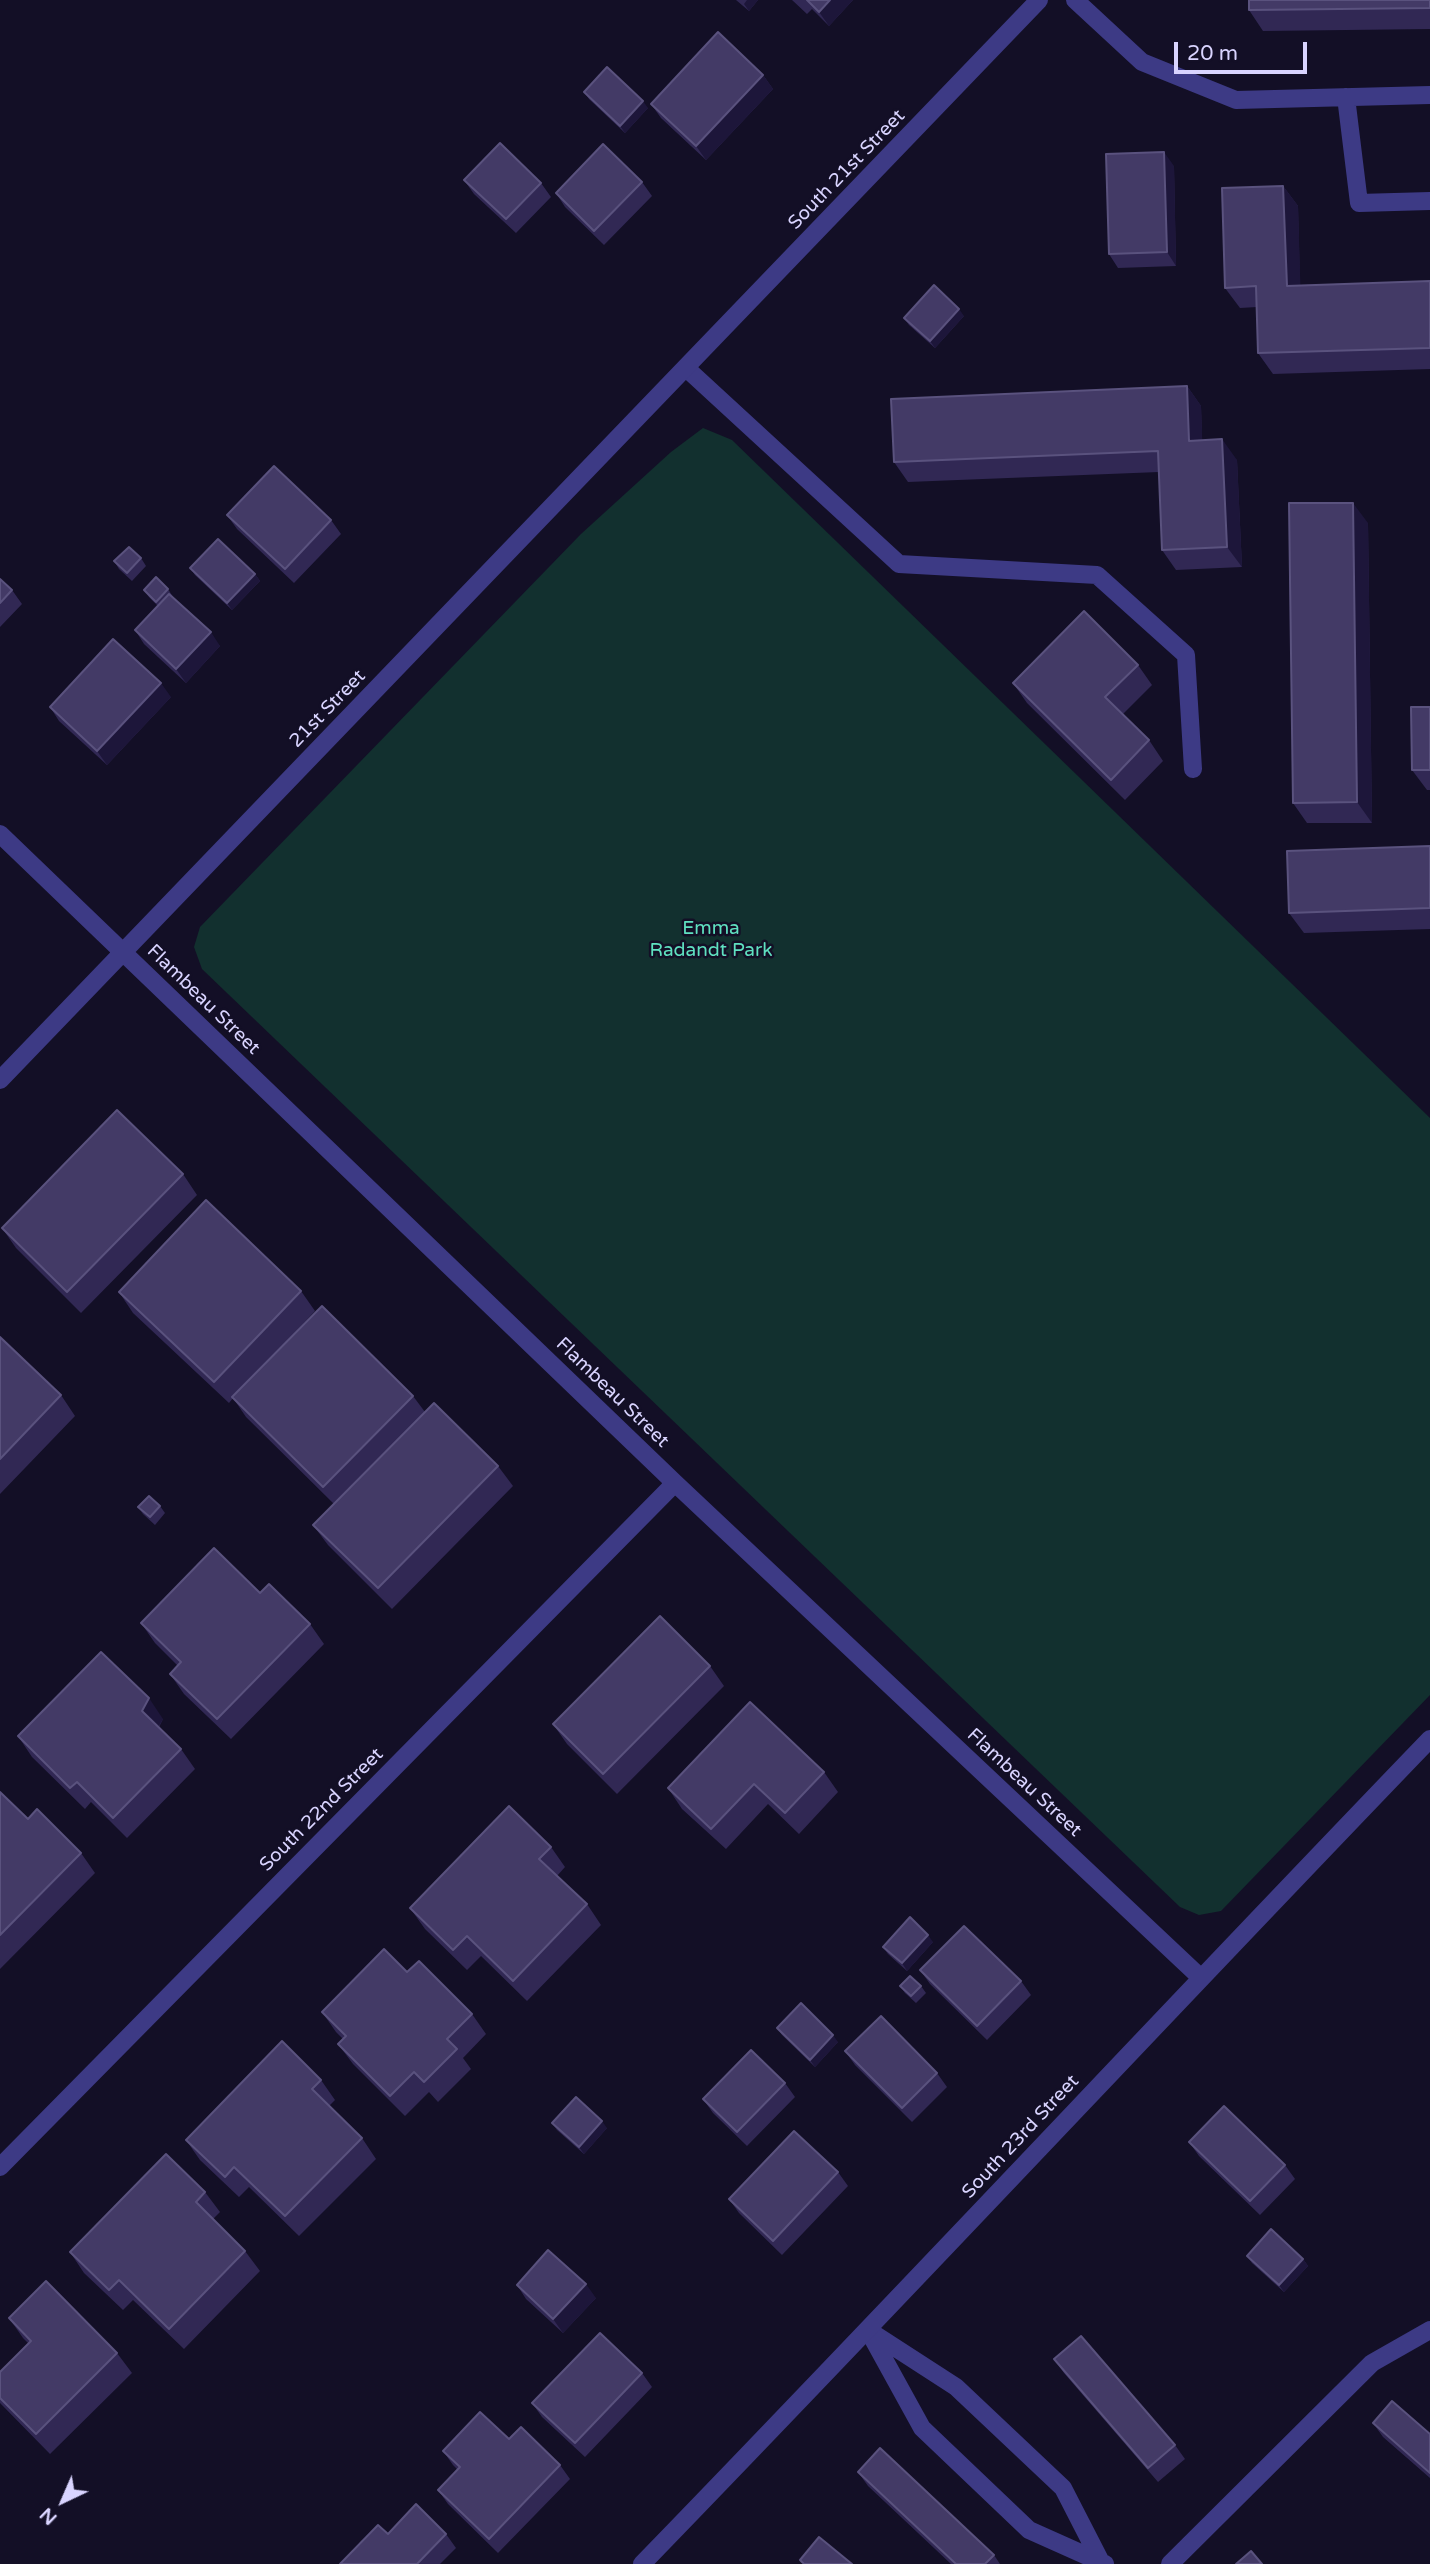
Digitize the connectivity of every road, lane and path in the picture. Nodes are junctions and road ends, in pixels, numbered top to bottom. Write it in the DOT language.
graph roads {
  1 [pos="1039,0"];
  2 [pos="1075,0"];
  3 [pos="1430,95"];
  4 [pos="1346,97"];
  5 [pos="1430,201"];
  6 [pos="686,368"];
  7 [pos="1193,769"];
  8 [pos="0,834"];
  9 [pos="123,952"];
  10 [pos="0,1080"];
  11 [pos="675,1483"];
  12 [pos="1430,1739"];
  13 [pos="1200,1977"];
  14 [pos="0,2167"];
  15 [pos="868,2330"];
  16 [pos="1430,2330"];
  17 [pos="1100,2563"];
  18 [pos="642,2564"];
  19 [pos="1170,2564"];
  1 -- 6 [label="street, South 21st Street"];
  2 -- 4 [label="street"];
  3 -- 4 [label="street"];
  4 -- 5 [label="street"];
  6 -- 7 [label="street"];
  6 -- 9 [label="street, 21st Street"];
  8 -- 9 [label="street, Flambeau Street"];
  9 -- 10 [label="street, 21st Street"];
  9 -- 11 [label="street, Flambeau Street"];
  11 -- 13 [label="street, Flambeau Street"];
  11 -- 14 [label="street, South 22nd Street"];
  12 -- 13 [label="street, South 23rd Street"];
  13 -- 15 [label="street, South 23rd Street"];
  15 -- 17 [label="street"];
  15 -- 17 [label="street"];
  15 -- 18 [label="street, South 23rd Street"];
  16 -- 19 [label="street"];
}
